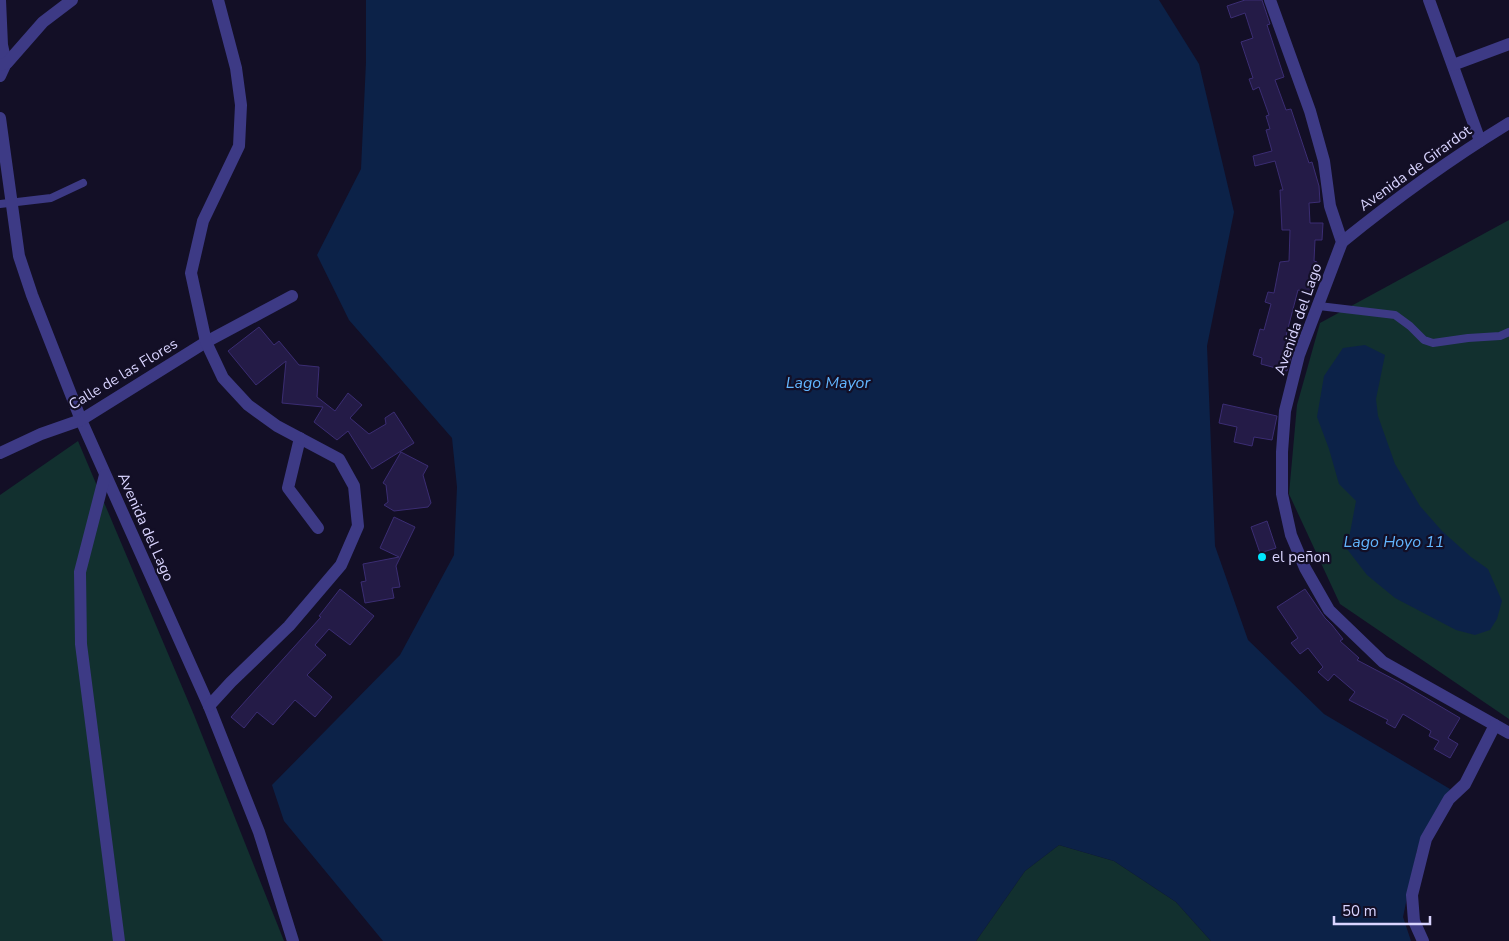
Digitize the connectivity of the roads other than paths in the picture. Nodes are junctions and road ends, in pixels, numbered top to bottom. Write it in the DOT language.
graph roads {
  1 [pos="0,0"];
  2 [pos="72,0"];
  3 [pos="218,0"];
  4 [pos="1270,0"];
  5 [pos="1429,0"];
  6 [pos="1509,44"];
  7 [pos="3,64"];
  8 [pos="1453,65"];
  9 [pos="0,76"];
  10 [pos="0,118"];
  11 [pos="1509,124"];
  12 [pos="1480,141"];
  13 [pos="83,183"];
  14 [pos="6,204"];
  15 [pos="1342,242"];
  16 [pos="292,296"];
  17 [pos="1319,306"];
  18 [pos="1509,332"];
  19 [pos="206,342"];
  20 [pos="81,420"];
  21 [pos="300,438"];
  22 [pos="0,453"];
  23 [pos="105,475"];
  24 [pos="318,528"];
  25 [pos="209,706"];
  26 [pos="1495,725"];
  27 [pos="1509,733"];
  28 [pos="119,941"];
  29 [pos="293,941"];
  30 [pos="1423,941"];
  1 -- 7 [label="street"];
  2 -- 7 [label="street"];
  3 -- 19 [label="street"];
  4 -- 15 [label="street"];
  5 -- 8 [label="street"];
  6 -- 8 [label="street"];
  7 -- 9 [label="street"];
  8 -- 12 [label="street"];
  10 -- 14 [label="street, Avenida del Lago"];
  11 -- 12 [label="street, Avenida de Girardot"];
  12 -- 15 [label="street, Avenida de Girardot"];
  13 -- 14 [label="lane"];
  14 -- 20 [label="street, Avenida del Lago"];
  15 -- 17 [label="street, Avenida del Lago"];
  16 -- 19 [label="street, Calle de las Flores"];
  17 -- 18 [label="lane"];
  17 -- 26 [label="street, Avenida del Lago"];
  19 -- 20 [label="street, Calle de las Flores"];
  19 -- 21 [label="street"];
  20 -- 22 [label="street, Calle de las Flores"];
  20 -- 23 [label="street, Avenida del Lago"];
  21 -- 24 [label="street"];
  21 -- 25 [label="street"];
  23 -- 25 [label="street, Avenida del Lago"];
  23 -- 28 [label="street"];
  25 -- 29 [label="street, Avenida del Lago"];
  26 -- 27 [label="street, Avenida del Lago"];
  26 -- 30 [label="street"];
}
